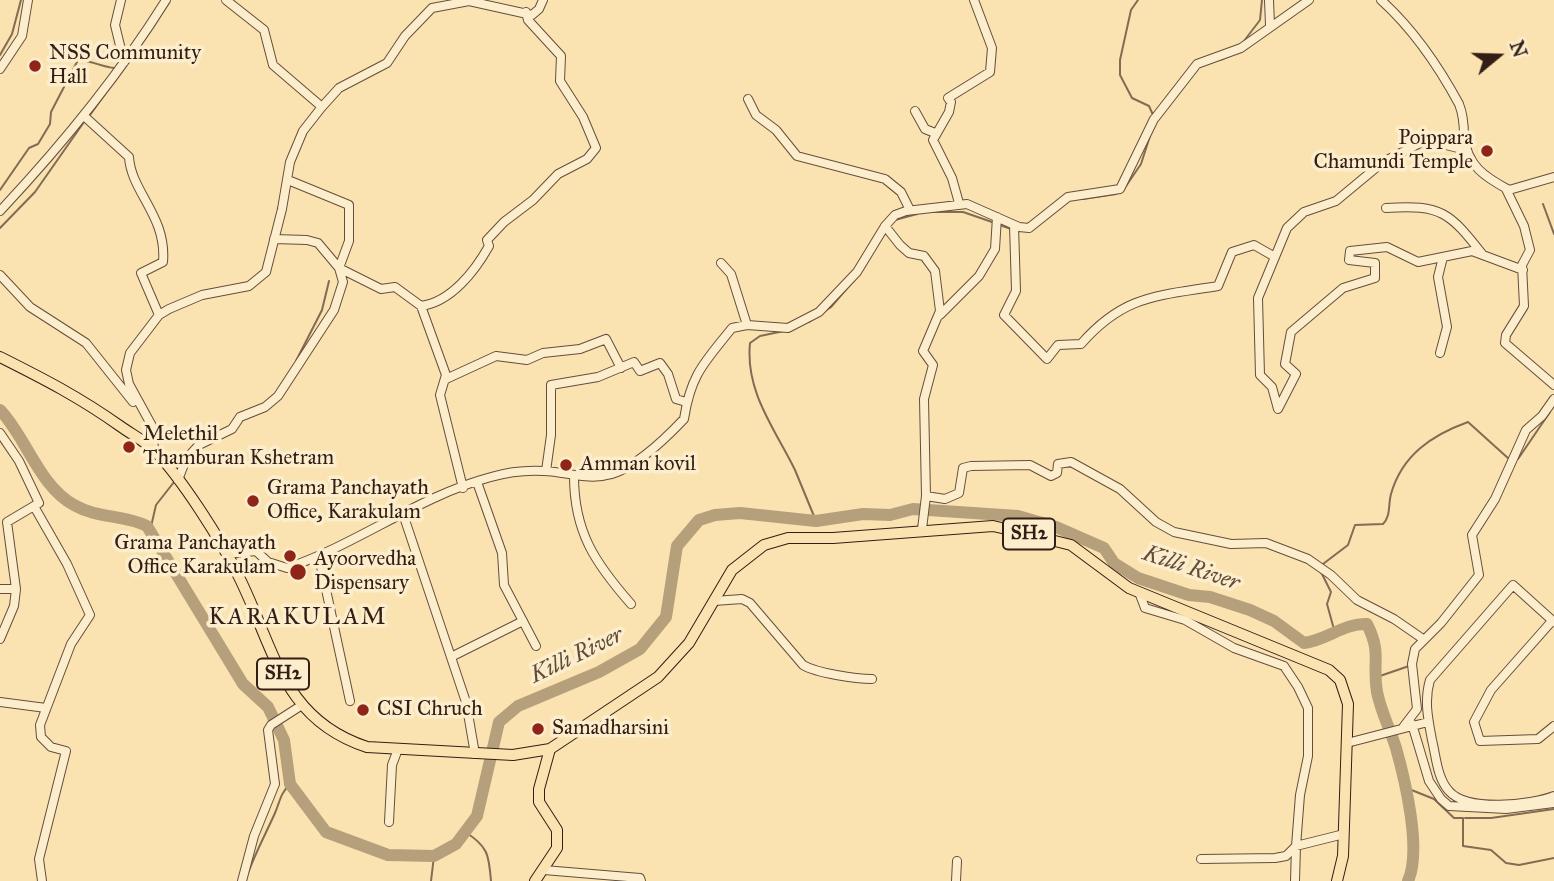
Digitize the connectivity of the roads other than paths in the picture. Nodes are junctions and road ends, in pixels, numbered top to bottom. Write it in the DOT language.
graph roads {
  1 [pos="28,0"];
  2 [pos="121,0"];
  3 [pos="166,0"];
  4 [pos="226,0"];
  5 [pos="543,0"];
  6 [pos="974,0"];
  7 [pos="1269,0"];
  8 [pos="1309,0"];
  9 [pos="1381,0"];
  10 [pos="439,3"];
  11 [pos="526,12"];
  12 [pos="1270,25"];
  13 [pos="123,65"];
  14 [pos="0,69"];
  15 [pos="748,99"];
  16 [pos="321,107"];
  17 [pos="915,111"];
  18 [pos="84,116"];
  19 [pos="935,133"];
  20 [pos="1466,150"];
  21 [pos="1554,177"];
  22 [pos="288,180"];
  23 [pos="1506,189"];
  24 [pos="959,203"];
  25 [pos="1386,208"];
  26 [pos="910,210"];
  27 [pos="0,211"];
  28 [pos="997,218"];
  29 [pos="1014,225"];
  30 [pos="886,227"];
  31 [pos="274,239"];
  32 [pos="1483,256"];
  33 [pos="1275,257"];
  34 [pos="1443,257"];
  35 [pos="721,263"];
  36 [pos="339,268"];
  37 [pos="1523,270"];
  38 [pos="0,275"];
  39 [pos="421,306"];
  40 [pos="159,316"];
  41 [pos="939,316"];
  42 [pos="747,325"];
  43 [pos="1440,353"];
  44 [pos="0,357"];
  45 [pos="621,368"];
  46 [pos="446,379"];
  47 [pos="1554,385"];
  48 [pos="1554,399"];
  49 [pos="686,402"];
  50 [pos="152,426"];
  51 [pos="0,433"];
  52 [pos="154,449"];
  53 [pos="546,471"];
  54 [pos="574,476"];
  55 [pos="176,478"];
  56 [pos="477,482"];
  57 [pos="463,488"];
  58 [pos="926,496"];
  59 [pos="35,508"];
  60 [pos="403,514"];
  61 [pos="922,529"];
  62 [pos="227,554"];
  63 [pos="319,557"];
  64 [pos="0,589"];
  65 [pos="16,589"];
  66 [pos="1139,592"];
  67 [pos="714,601"];
  68 [pos="631,604"];
  69 [pos="523,621"];
  70 [pos="1553,622"];
  71 [pos="0,639"];
  72 [pos="1423,639"];
  73 [pos="536,646"];
  74 [pos="451,657"];
  75 [pos="872,680"];
  76 [pos="350,701"];
  77 [pos="0,702"];
  78 [pos="302,705"];
  79 [pos="46,708"];
  80 [pos="1429,722"];
  81 [pos="1405,726"];
  82 [pos="1554,726"];
  83 [pos="1347,743"];
  84 [pos="550,748"];
  85 [pos="398,749"];
  86 [pos="475,754"];
  87 [pos="1554,796"];
  88 [pos="1554,803"];
  89 [pos="389,822"];
  90 [pos="1344,834"];
  91 [pos="1296,846"];
  92 [pos="1201,859"];
  93 [pos="957,861"];
  94 [pos="544,870"];
  95 [pos="41,881"];
  96 [pos="242,881"];
  97 [pos="535,881"];
  98 [pos="641,881"];
  99 [pos="956,881"];
  100 [pos="1296,881"];
  101 [pos="1337,881"];
  1 -- 14 [label="street"];
  2 -- 13 [label="street"];
  3 -- 13 [label="street"];
  4 -- 16 [label="street"];
  5 -- 11 [label="street"];
  6 -- 19 [label="street"];
  7 -- 12 [label="street"];
  8 -- 12 [label="street"];
  9 -- 20 [label="street"];
  10 -- 11 [label="street"];
  10 -- 16 [label="street"];
  11 -- 39 [label="street"];
  12 -- 29 [label="street"];
  13 -- 18 [label="street"];
  15 -- 26 [label="street"];
  16 -- 22 [label="street"];
  17 -- 19 [label="street"];
  18 -- 27 [label="street"];
  18 -- 40 [label="street"];
  19 -- 24 [label="street"];
  20 -- 23 [label="street"];
  20 -- 33 [label="street"];
  21 -- 23 [label="street"];
  22 -- 31 [label="street"];
  22 -- 36 [label="street"];
  23 -- 37 [label="street"];
  24 -- 26 [label="street"];
  24 -- 28 [label="street"];
  25 -- 32 [label="street"];
  26 -- 30 [label="street"];
  28 -- 29 [label="street"];
  28 -- 41 [label="street"];
  29 -- 33 [label="street"];
  30 -- 41 [label="street"];
  30 -- 42 [label="street"];
  31 -- 36 [label="street"];
  31 -- 40 [label="street"];
  32 -- 34 [label="street"];
  32 -- 37 [label="street"];
  33 -- 34 [label="street"];
  34 -- 43 [label="street"];
  35 -- 42 [label="street"];
  36 -- 39 [label="street"];
  36 -- 55 [label="street"];
  37 -- 47 [label="street"];
  38 -- 50 [label="street"];
  39 -- 46 [label="street"];
  40 -- 50 [label="street"];
  41 -- 58 [label="street"];
  42 -- 49 [label="street"];
  44 -- 52 [label="main road, SH2"];
  45 -- 46 [label="street"];
  45 -- 49 [label="street"];
  45 -- 53 [label="street"];
  46 -- 57 [label="street"];
  48 -- 72 [label="street"];
  49 -- 54 [label="street"];
  50 -- 52 [label="street"];
  51 -- 59 [label="street"];
  52 -- 55 [label="main road, SH2"];
  53 -- 54 [label="street"];
  53 -- 56 [label="street"];
  54 -- 68 [label="street"];
  55 -- 62 [label="main road, SH2"];
  56 -- 57 [label="street"];
  56 -- 69 [label="street"];
  57 -- 60 [label="street"];
  58 -- 61 [label="street"];
  58 -- 72 [label="street"];
  59 -- 65 [label="street"];
  59 -- 79 [label="street"];
  60 -- 63 [label="street"];
  60 -- 74 [label="street"];
  61 -- 66 [label="main road, SH2"];
  61 -- 67 [label="main road, SH2"];
  62 -- 63 [label="street"];
  62 -- 78 [label="main road, SH2"];
  63 -- 76 [label="street"];
  64 -- 65 [label="street"];
  65 -- 71 [label="street"];
  66 -- 83 [label="main road, SH2"];
  66 -- 91 [label="street"];
  67 -- 75 [label="street"];
  67 -- 84 [label="main road, SH2"];
  69 -- 73 [label="street"];
  69 -- 74 [label="street"];
  70 -- 80 [label="street"];
  70 -- 82 [label="street"];
  72 -- 81 [label="street"];
  74 -- 86 [label="street"];
  77 -- 79 [label="street"];
  78 -- 85 [label="main road, SH2"];
  78 -- 96 [label="street"];
  79 -- 95 [label="street"];
  80 -- 81 [label="street"];
  80 -- 87 [label="street"];
  81 -- 83 [label="street"];
  81 -- 88 [label="street"];
  83 -- 90 [label="main road, SH2"];
  84 -- 86 [label="main road, SH2"];
  84 -- 94 [label="main road"];
  85 -- 86 [label="main road, SH2"];
  85 -- 89 [label="street"];
  90 -- 91 [label="street"];
  90 -- 101 [label="main road, SH2"];
  91 -- 92 [label="street"];
  91 -- 100 [label="street"];
  93 -- 99 [label="street"];
  94 -- 97 [label="main road"];
  94 -- 98 [label="street"];
}
